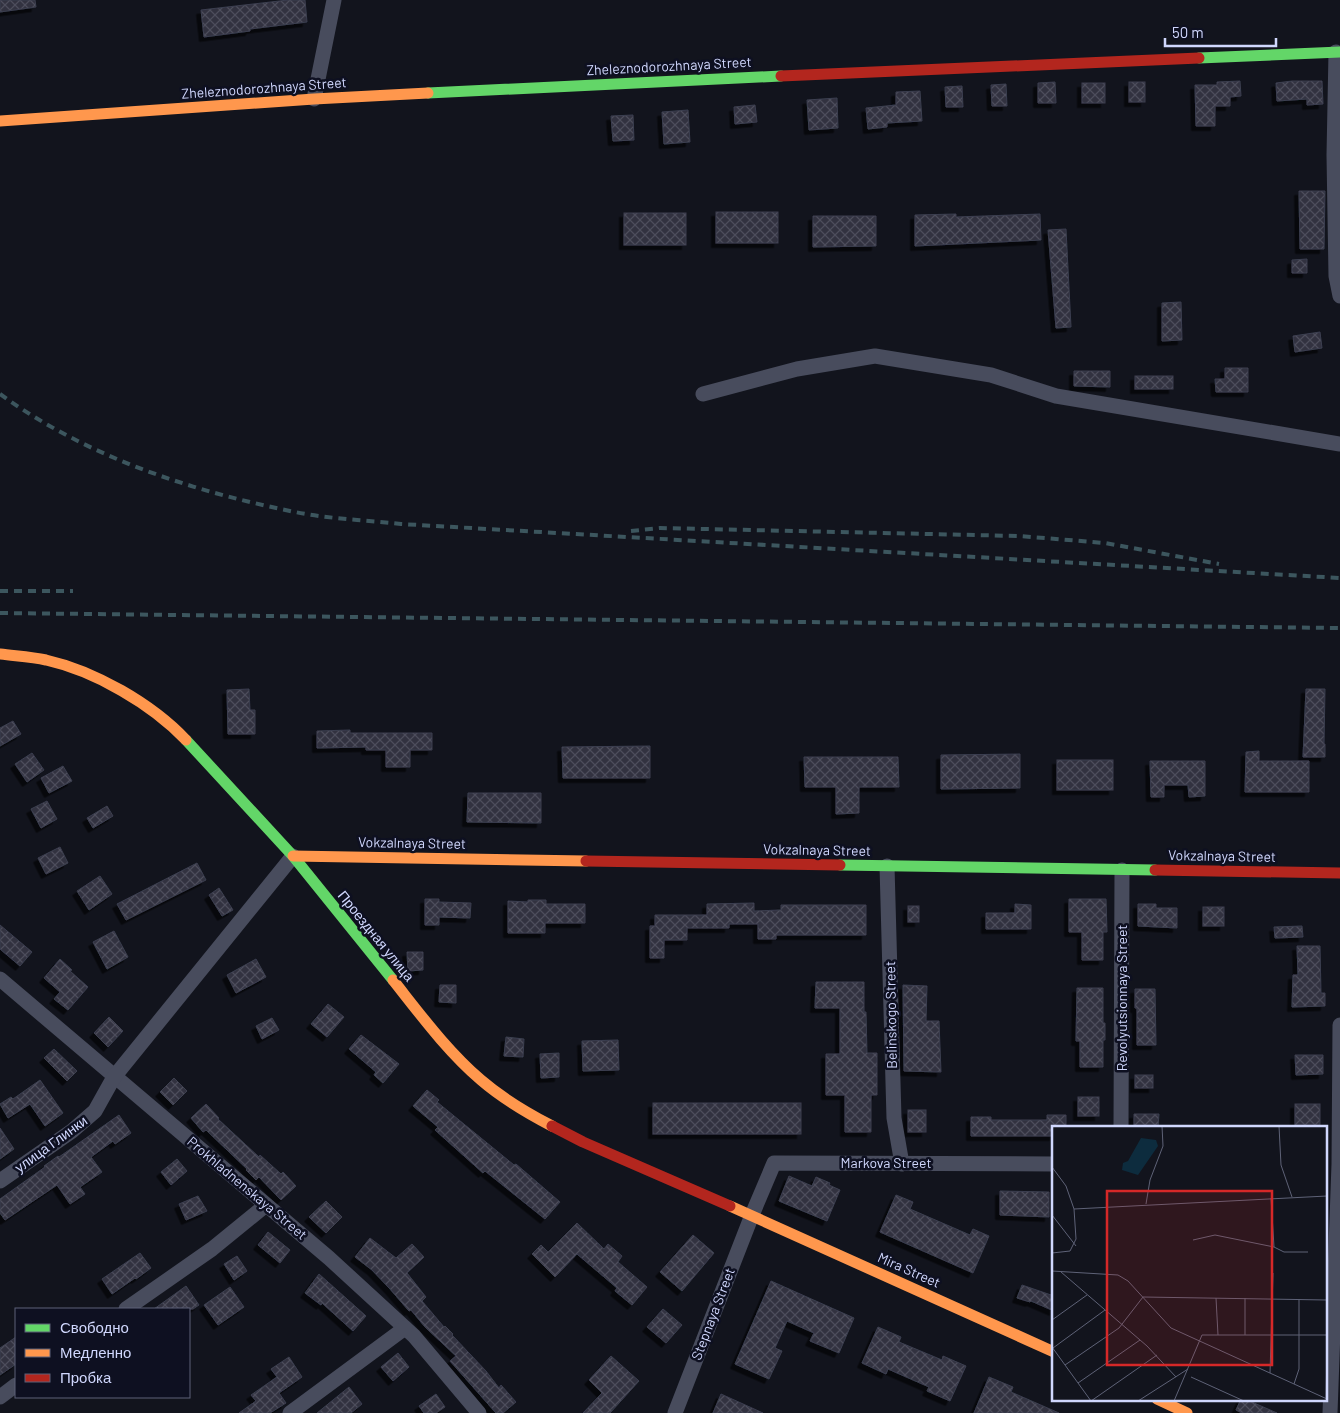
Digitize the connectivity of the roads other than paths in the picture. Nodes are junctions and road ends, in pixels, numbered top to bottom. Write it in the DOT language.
graph roads {
  1 [pos="334,0"];
  2 [pos="1338,52"];
  3 [pos="314,99"];
  4 [pos="0,121"];
  5 [pos="1340,296"];
  6 [pos="704,394"];
  7 [pos="1340,444"];
  8 [pos="0,654"];
  9 [pos="293,856"];
  10 [pos="887,866"];
  11 [pos="1122,870"];
  12 [pos="1340,873"];
  13 [pos="0,979"];
  14 [pos="1340,1025"];
  15 [pos="114,1077"];
  16 [pos="1121,1126"];
  17 [pos="902,1164"];
  18 [pos="1052,1164"];
  19 [pos="1335,1164"];
  20 [pos="0,1181"];
  21 [pos="266,1205"];
  22 [pos="752,1215"];
  23 [pos="127,1308"];
  24 [pos="405,1328"];
  25 [pos="1052,1351"];
  26 [pos="15,1387"];
  27 [pos="0,1397"];
  28 [pos="1159,1400"];
  29 [pos="290,1413"];
  30 [pos="479,1413"];
  31 [pos="675,1413"];
  32 [pos="1187,1413"];
  33 [pos="1330,1413"];
  1 -- 3 [label="street"];
  2 -- 3 [label="street, Zheleznodorozhnaya Street"];
  2 -- 5 [label="street"];
  3 -- 4 [label="street, Zheleznodorozhnaya Street"];
  6 -- 7 [label="street"];
  8 -- 9 [label="street, Проездная улица"];
  9 -- 10 [label="street, Vokzalnaya Street"];
  9 -- 15 [label="street, улица Глинки"];
  9 -- 22 [label="street, Проездная улица"];
  10 -- 11 [label="street, Vokzalnaya Street"];
  10 -- 17 [label="street, Belinskogo Street"];
  11 -- 12 [label="street, Vokzalnaya Street"];
  11 -- 16 [label="street, Revolyutsionnaya Street"];
  13 -- 15 [label="street, Prokhladnenskaya Street"];
  14 -- 19 [label="street"];
  15 -- 20 [label="street, улица Глинки"];
  15 -- 21 [label="street, Prokhladnenskaya Street"];
  17 -- 18 [label="street, Markova Street"];
  17 -- 22 [label="street, Markova Street"];
  19 -- 33 [label="street"];
  21 -- 23 [label="street"];
  21 -- 24 [label="street, Prokhladnenskaya Street"];
  22 -- 25 [label="street, Mira Street"];
  22 -- 31 [label="street, Stepnaya Street"];
  24 -- 29 [label="street"];
  24 -- 30 [label="street, Prokhladnenskaya Street"];
  26 -- 27 [label="street"];
  28 -- 32 [label="street"];
}
